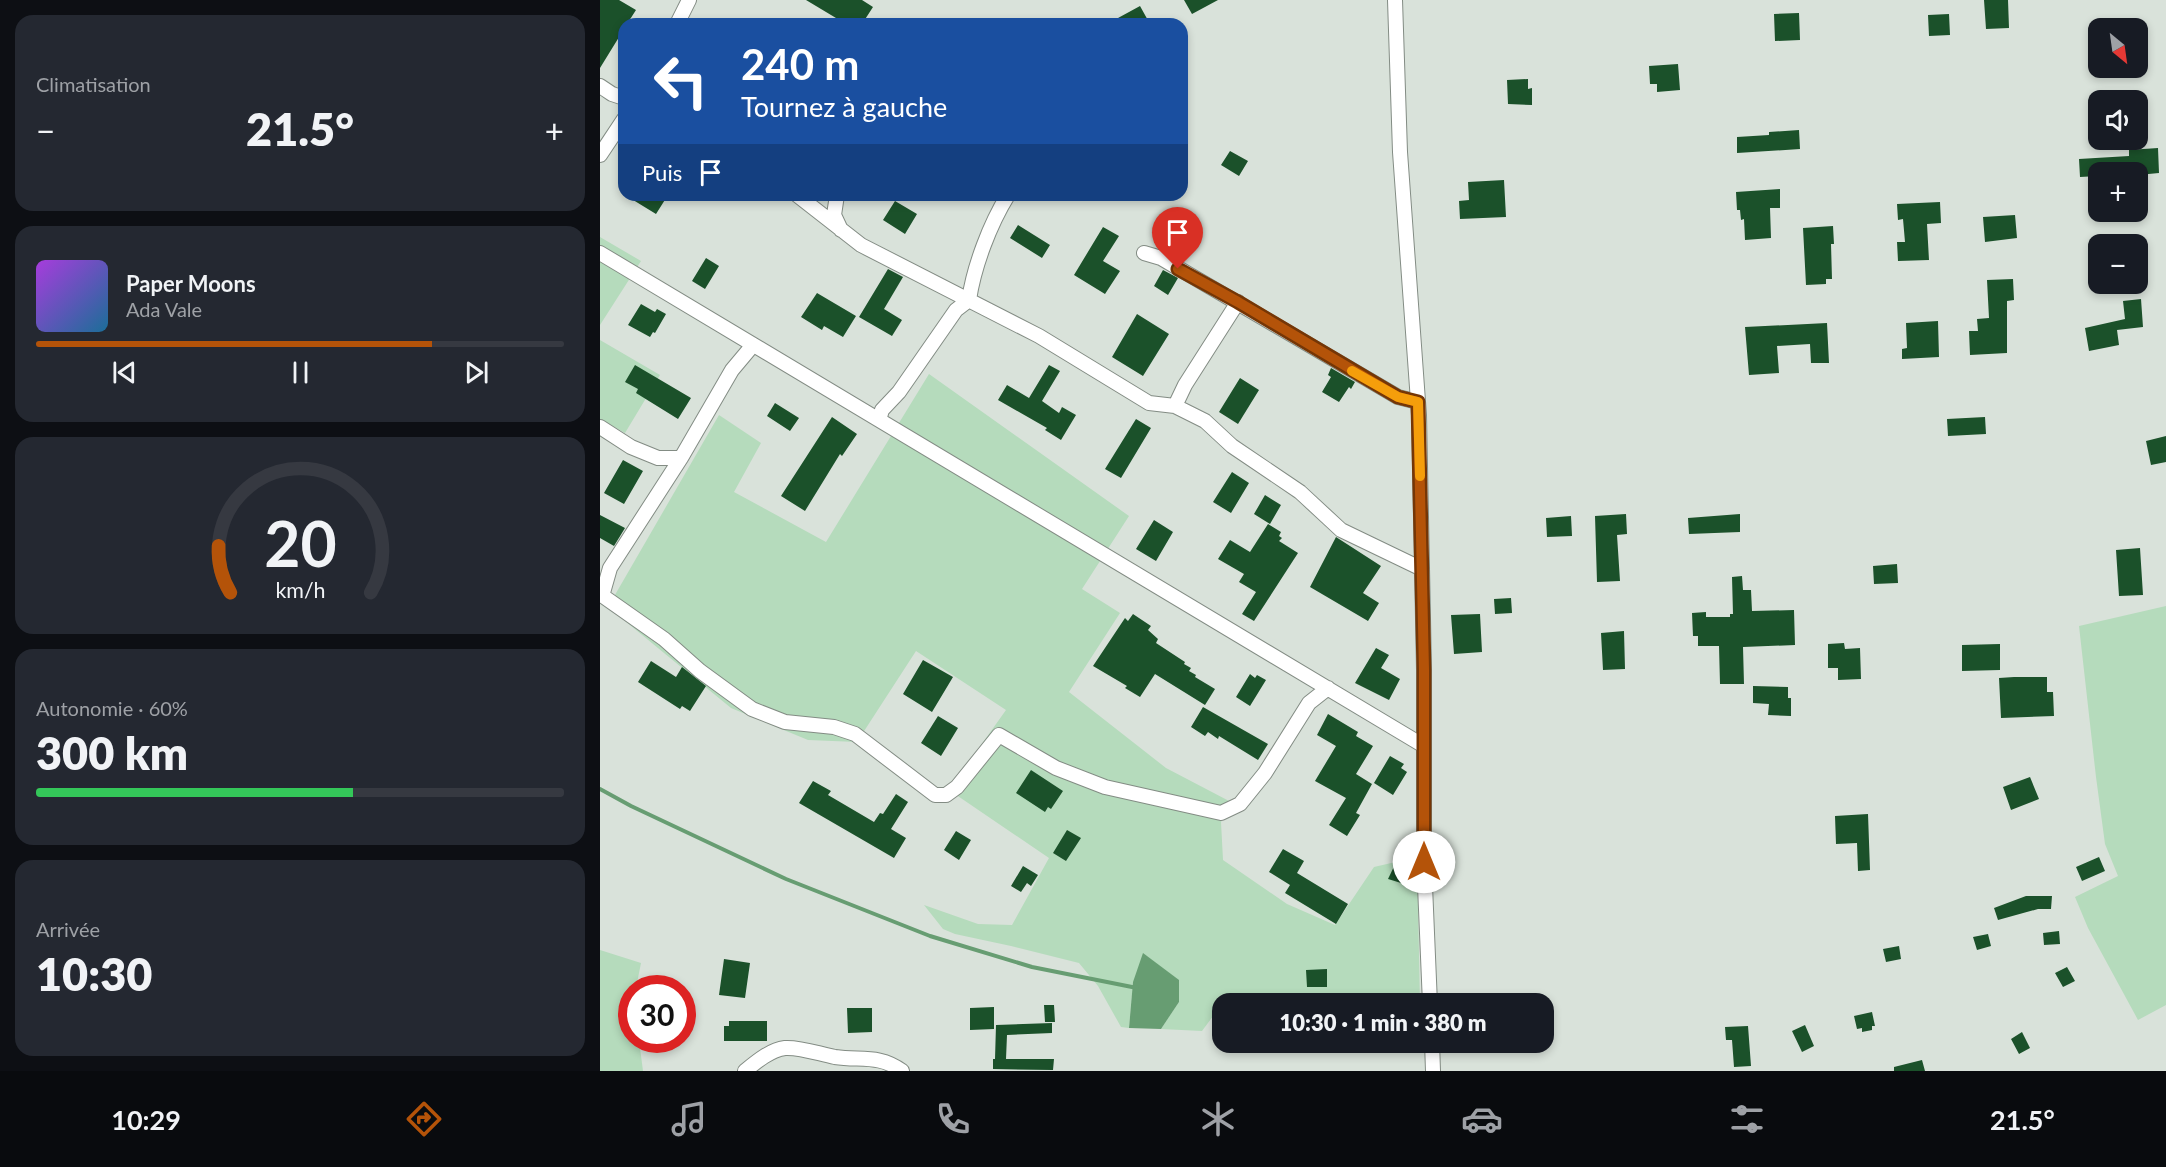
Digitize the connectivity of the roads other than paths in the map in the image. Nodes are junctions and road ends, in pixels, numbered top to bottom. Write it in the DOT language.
graph roads {
  1 [pos="689,0"];
  2 [pos="1395,0"];
  3 [pos="680,18"];
  4 [pos="600,86"];
  5 [pos="618,96"];
  6 [pos="618,128"];
  7 [pos="600,155"];
  8 [pos="804,201"];
  9 [pos="836,201"];
  10 [pos="1004,201"];
  11 [pos="842,232"];
  12 [pos="600,253"];
  13 [pos="1144,253"];
  14 [pos="969,300"];
  15 [pos="1238,302"];
  16 [pos="753,345"];
  17 [pos="1418,402"];
  18 [pos="1175,406"];
  19 [pos="879,420"];
  20 [pos="600,427"];
  21 [pos="681,458"];
  22 [pos="1422,569"];
  23 [pos="601,595"];
  24 [pos="1328,688"];
  25 [pos="1424,746"];
  26 [pos="1430,993"];
  27 [pos="1432,1053"];
  28 [pos="745,1071"];
  29 [pos="902,1071"];
  30 [pos="1433,1071"];
  1 -- 3 [label="street"];
  2 -- 17 [label="street"];
  4 -- 5 [label="street"];
  6 -- 7 [label="street"];
  8 -- 11 [label="street"];
  9 -- 11 [label="street"];
  10 -- 14 [label="street"];
  11 -- 14 [label="street"];
  12 -- 16 [label="street"];
  13 -- 15 [label="street"];
  14 -- 18 [label="street"];
  14 -- 19 [label="street"];
  15 -- 17 [label="street"];
  15 -- 18 [label="street"];
  16 -- 19 [label="street"];
  16 -- 21 [label="street"];
  17 -- 22 [label="street"];
  18 -- 22 [label="street"];
  19 -- 24 [label="street"];
  20 -- 21 [label="street"];
  21 -- 23 [label="street"];
  22 -- 25 [label="street"];
  23 -- 24 [label="street"];
  24 -- 25 [label="street"];
  25 -- 26 [label="street"];
  27 -- 30 [label="street"];
  28 -- 29 [label="street"];
}
